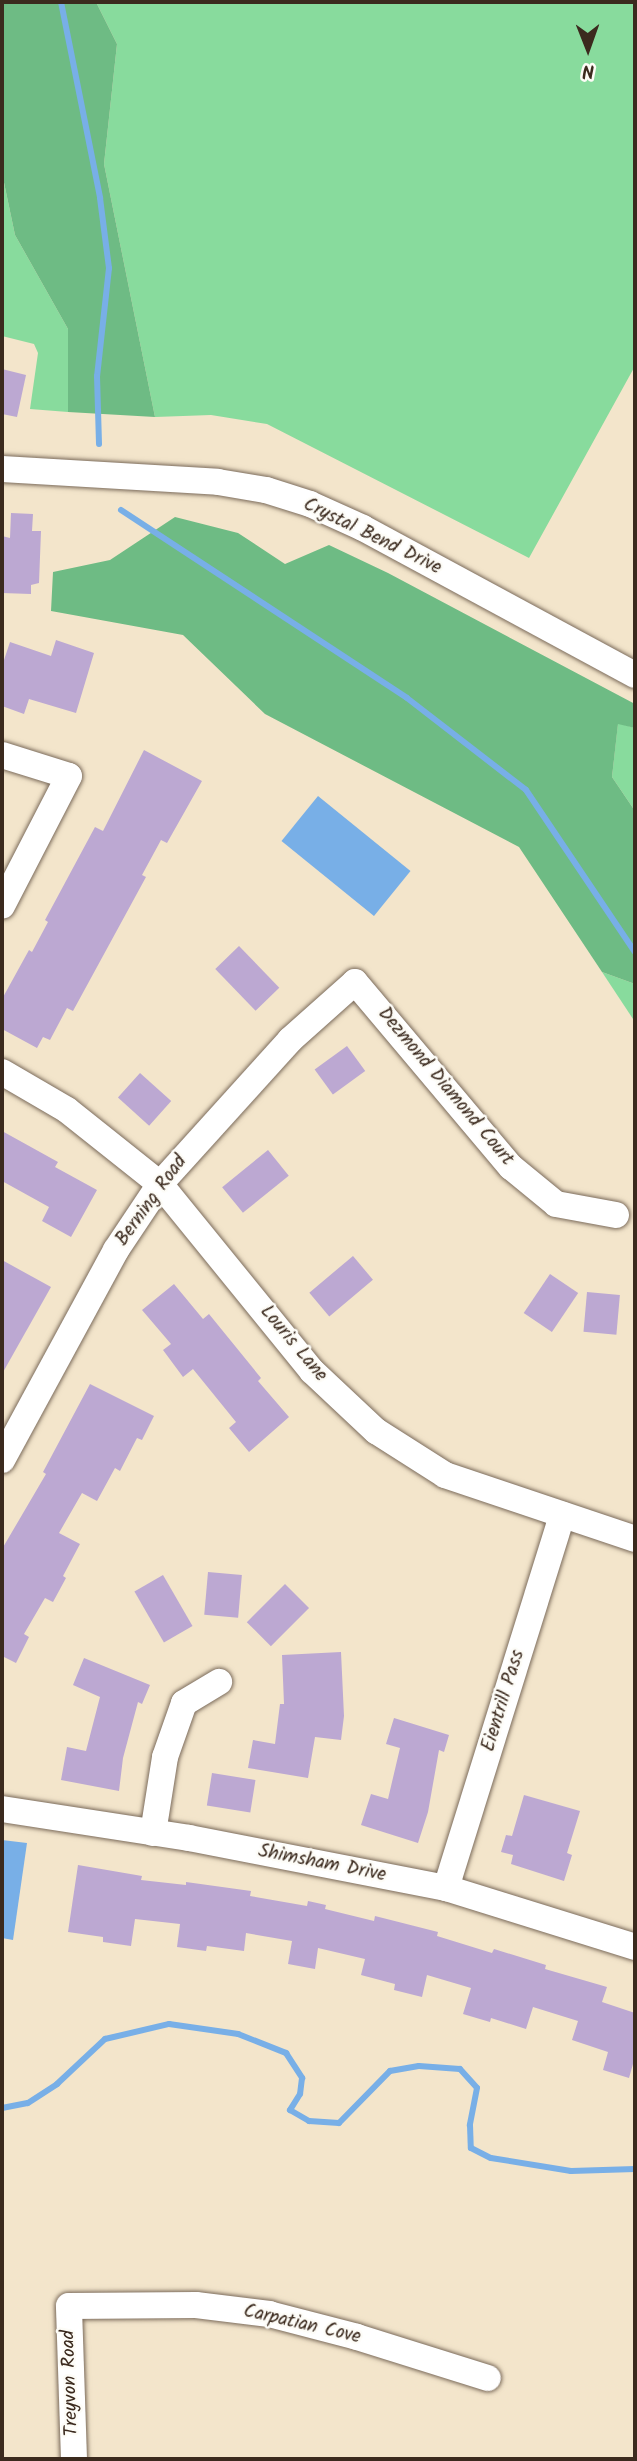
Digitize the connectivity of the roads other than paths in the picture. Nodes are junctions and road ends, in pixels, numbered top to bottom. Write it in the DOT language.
graph roads {
  1 [pos="2,469"];
  2 [pos="635,675"];
  3 [pos="2,755"];
  4 [pos="2,906"];
  5 [pos="355,983"];
  6 [pos="2,1072"];
  7 [pos="160,1184"];
  8 [pos="615,1215"];
  9 [pos="2,1460"];
  10 [pos="562,1515"];
  11 [pos="635,1539"];
  12 [pos="219,1682"];
  13 [pos="2,1809"];
  14 [pos="153,1833"];
  15 [pos="446,1888"];
  16 [pos="635,1947"];
  17 [pos="69,2306"];
  18 [pos="488,2378"];
  19 [pos="74,2459"];
  1 -- 2 [label="street, Crystal Bend Drive"];
  3 -- 4 [label="street"];
  5 -- 7 [label="street, Berning Road"];
  5 -- 8 [label="street, Dezmond Diamond Court"];
  6 -- 7 [label="street, Louris Lane"];
  7 -- 9 [label="street, Berning Road"];
  7 -- 10 [label="street, Louris Lane"];
  10 -- 11 [label="street, Louris Lane"];
  10 -- 15 [label="street, Eientrill Pass"];
  12 -- 14 [label="street"];
  13 -- 14 [label="street, Shimsham Drive"];
  14 -- 15 [label="street, Shimsham Drive"];
  15 -- 16 [label="street, Shimsham Drive"];
  17 -- 18 [label="street, Carpatian Cove"];
  17 -- 19 [label="street, Treyvon Road"];
}
